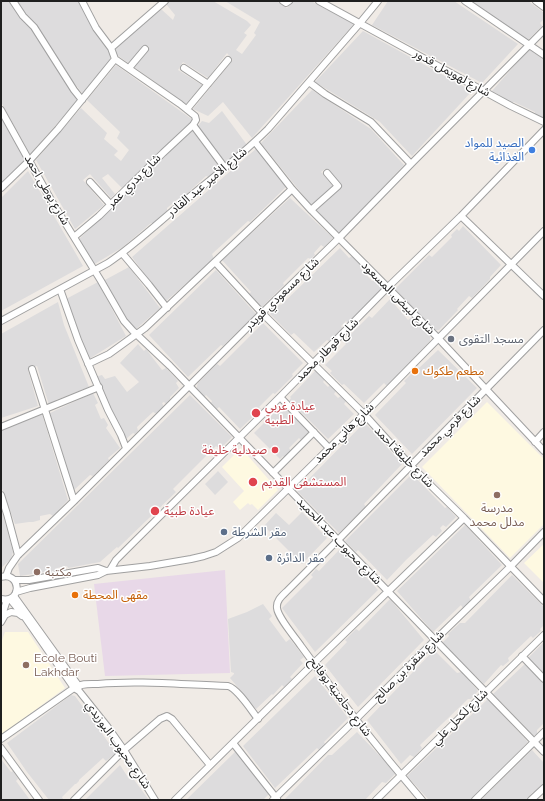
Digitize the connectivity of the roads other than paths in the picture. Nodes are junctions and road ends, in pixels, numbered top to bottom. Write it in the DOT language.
graph roads {
  1 [pos="14,1"];
  2 [pos="82,1"];
  3 [pos="165,1"];
  4 [pos="283,1"];
  5 [pos="289,1"];
  6 [pos="378,1"];
  7 [pos="465,1"];
  8 [pos="536,1"];
  9 [pos="322,2"];
  10 [pos="158,3"];
  11 [pos="544,7"];
  12 [pos="360,23"];
  13 [pos="544,30"];
  14 [pos="529,44"];
  15 [pos="111,48"];
  16 [pos="145,49"];
  17 [pos="544,55"];
  18 [pos="115,59"];
  19 [pos="228,60"];
  20 [pos="129,68"];
  21 [pos="184,68"];
  22 [pos="308,82"];
  23 [pos="208,84"];
  24 [pos="484,90"];
  25 [pos="82,100"];
  26 [pos="187,109"];
  27 [pos="1,110"];
  28 [pos="544,122"];
  29 [pos="193,125"];
  30 [pos="544,130"];
  31 [pos="255,142"];
  32 [pos="30,161"];
  33 [pos="411,164"];
  34 [pos="225,168"];
  35 [pos="327,173"];
  36 [pos="90,182"];
  37 [pos="1,188"];
  38 [pos="292,189"];
  39 [pos="110,205"];
  40 [pos="311,210"];
  41 [pos="461,216"];
  42 [pos="544,231"];
  43 [pos="74,237"];
  44 [pos="339,238"];
  45 [pos="122,253"];
  46 [pos="215,262"];
  47 [pos="511,265"];
  48 [pos="94,271"];
  49 [pos="388,288"];
  50 [pos="60,289"];
  51 [pos="544,296"];
  52 [pos="167,308"];
  53 [pos="262,313"];
  54 [pos="1,322"];
  55 [pos="544,330"];
  56 [pos="137,334"];
  57 [pos="438,338"];
  58 [pos="313,363"];
  59 [pos="88,364"];
  60 [pos="32,369"];
  61 [pos="189,386"];
  62 [pos="99,387"];
  63 [pos="486,390"];
  64 [pos="280,398"];
  65 [pos="45,409"];
  66 [pos="364,414"];
  67 [pos="1,427"];
  68 [pos="314,432"];
  69 [pos="544,432"];
  70 [pos="239,438"];
  71 [pos="535,442"];
  72 [pos="126,448"];
  73 [pos="329,448"];
  74 [pos="544,451"];
  75 [pos="411,466"];
  76 [pos="273,473"];
  77 [pos="288,489"];
  78 [pos="1,495"];
  79 [pos="74,501"];
  80 [pos="464,518"];
  81 [pos="544,532"];
  82 [pos="338,540"];
  83 [pos="18,555"];
  84 [pos="510,567"];
  85 [pos="108,570"];
  86 [pos="3,576"];
  87 [pos="15,580"];
  88 [pos="288,590"];
  89 [pos="388,592"];
  90 [pos="10,597"];
  91 [pos="544,600"];
  92 [pos="24,616"];
  93 [pos="1,621"];
  94 [pos="544,635"];
  95 [pos="435,640"];
  96 [pos="522,656"];
  97 [pos="314,663"];
  98 [pos="544,679"];
  99 [pos="77,688"];
  100 [pos="485,692"];
  101 [pos="258,719"];
  102 [pos="356,719"];
  103 [pos="544,732"];
  104 [pos="1,739"];
  105 [pos="534,741"];
  106 [pos="233,742"];
  107 [pos="1,748"];
  108 [pos="124,750"];
  109 [pos="544,752"];
  110 [pos="210,765"];
  111 [pos="401,776"];
  112 [pos="544,788"];
  113 [pos="276,799"];
  114 [pos="39,800"];
  115 [pos="74,800"];
  116 [pos="155,800"];
  117 [pos="175,800"];
  118 [pos="376,800"];
  119 [pos="422,800"];
  120 [pos="475,800"];
  121 [pos="531,800"];
  1 -- 25 [label="street"];
  2 -- 15 [label="street"];
  3 -- 10 [label="street"];
  4 -- 5 [label="street"];
  6 -- 12 [label="street, شارع الأمير عبد القادر"];
  7 -- 14 [label="street"];
  8 -- 11 [label="street"];
  9 -- 12 [label="street, شارع لهويمل قدور"];
  10 -- 15 [label="street"];
  12 -- 22 [label="street, شارع الأمير عبد القادر"];
  12 -- 24 [label="street, شارع لهويمل قدور"];
  13 -- 14 [label="street, شارع مسعودي قويدر"];
  14 -- 17 [label="street"];
  14 -- 24 [label="street, شارع مسعودي قويدر"];
  15 -- 18 [label="street"];
  16 -- 20 [label="street"];
  18 -- 20 [label="street"];
  18 -- 25 [label="street"];
  19 -- 23 [label="street"];
  20 -- 26 [label="street"];
  21 -- 23 [label="street"];
  22 -- 31 [label="street, شارع الأمير عبد القادر"];
  22 -- 33 [label="street"];
  23 -- 26 [label="street"];
  24 -- 28 [label="street, شارع لهويمل قدور"];
  24 -- 33 [label="street, شارع مسعودي قويدر"];
  25 -- 32 [label="street"];
  26 -- 29 [label="street"];
  27 -- 32 [label="street, شارع بوطي احمد"];
  29 -- 34 [label="street"];
  29 -- 39 [label="street, شارع بدري عمر"];
  30 -- 41 [label="street, شارع قوطار محمد"];
  31 -- 34 [label="street, شارع الأمير عبد القادر"];
  31 -- 38 [label="street, شارع لبيض المسعود"];
  32 -- 37 [label="street"];
  32 -- 43 [label="street, شارع بوطي احمد"];
  33 -- 44 [label="street, شارع مسعودي قويدر"];
  34 -- 45 [label="street, شارع الأمير عبد القادر"];
  35 -- 40 [label="street"];
  36 -- 39 [label="street"];
  38 -- 40 [label="street, شارع لبيض المسعود"];
  38 -- 46 [label="street"];
  39 -- 43 [label="street, شارع بدري عمر"];
  40 -- 44 [label="street, شارع لبيض المسعود"];
  41 -- 47 [label="street"];
  41 -- 49 [label="street, شارع قوطار محمد"];
  42 -- 47 [label="street, شارع هاني محمد"];
  43 -- 48 [label="street, شارع بوطي احمد"];
  44 -- 49 [label="street, شارع لبيض المسعود"];
  44 -- 53 [label="street, شارع مسعودي قويدر"];
  45 -- 48 [label="street, شارع الأمير عبد القادر"];
  45 -- 52 [label="street"];
  46 -- 52 [label="street"];
  46 -- 53 [label="street, شارع خليفة احمد"];
  47 -- 51 [label="street"];
  47 -- 57 [label="street, شارع هاني محمد"];
  48 -- 50 [label="street, شارع الأمير عبد القادر"];
  48 -- 56 [label="street, شارع محبوب عبد الحميد"];
  49 -- 57 [label="street, شارع لبيض المسعود"];
  49 -- 58 [label="street, شارع قوطار محمد"];
  50 -- 54 [label="street, شارع الأمير عبد القادر"];
  50 -- 59 [label="street"];
  52 -- 56 [label="street"];
  53 -- 58 [label="street, شارع خليفة احمد"];
  53 -- 61 [label="street, شارع مسعودي قويدر"];
  55 -- 63 [label="street, شارع قرمي محمد"];
  56 -- 59 [label="street"];
  56 -- 61 [label="street, شارع محبوب عبد الحميد"];
  57 -- 63 [label="street, شارع لبيض المسعود"];
  57 -- 66 [label="street, شارع هاني محمد"];
  58 -- 64 [label="street, شارع قوطار محمد"];
  58 -- 66 [label="street, شارع خليفة احمد"];
  59 -- 62 [label="street"];
  60 -- 65 [label="street"];
  61 -- 70 [label="street, شارع محبوب عبد الحميد"];
  61 -- 72 [label="street, شارع مسعودي قويدر"];
  62 -- 65 [label="street"];
  62 -- 72 [label="street"];
  63 -- 71 [label="street, شارع لبيض المسعود"];
  63 -- 75 [label="street, شارع قرمي محمد"];
  64 -- 68 [label="street"];
  64 -- 70 [label="street, شارع قوطار محمد"];
  65 -- 67 [label="street"];
  65 -- 79 [label="street"];
  66 -- 73 [label="street, شارع هاني محمد"];
  66 -- 75 [label="street, شارع خليفة احمد"];
  68 -- 73 [label="street"];
  68 -- 76 [label="street"];
  69 -- 71 [label="street"];
  70 -- 76 [label="street, شارع محبوب عبد الحميد"];
  70 -- 85 [label="street, شارع قوطار محمد"];
  71 -- 74 [label="street, شارع لبيض المسعود"];
  72 -- 79 [label="street, شارع مسعودي قويدر"];
  73 -- 77 [label="street, شارع هاني محمد"];
  75 -- 80 [label="street, شارع خليفة احمد"];
  75 -- 82 [label="street, شارع قرمي محمد"];
  76 -- 77 [label="street, شارع محبوب عبد الحميد"];
  77 -- 82 [label="street, شارع محبوب عبد الحميد"];
  77 -- 85 [label="street, شارع هاني محمد"];
  78 -- 83 [label="street"];
  79 -- 83 [label="street, شارع مسعودي قويدر"];
  80 -- 84 [label="street, شارع خليفة احمد"];
  80 -- 89 [label="street"];
  81 -- 84 [label="street, شارع شقرة بن صالح"];
  82 -- 88 [label="street, شارع قرمي محمد"];
  82 -- 89 [label="street, شارع محبوب عبد الحميد"];
  83 -- 86 [label="street, شارع مسعودي قويدر"];
  84 -- 91 [label="street, شارع خليفة احمد"];
  84 -- 95 [label="street, شارع شقرة بن صالح"];
  85 -- 87 [label="street"];
  85 -- 90 [label="street, شارع هاني محمد"];
  86 -- 87 [label="street"];
  87 -- 90 [label="street"];
  88 -- 97 [label="street, شارع دحامنية بوفاتح"];
  89 -- 95 [label="street, شارع محبوب عبد الحميد"];
  89 -- 97 [label="street"];
  90 -- 92 [label="street"];
  90 -- 93 [label="street"];
  90 -- 99 [label="street"];
  92 -- 93 [label="street"];
  92 -- 99 [label="street"];
  94 -- 96 [label="street, شارع لكحل علي"];
  95 -- 100 [label="street, شارع محبوب عبد الحميد"];
  95 -- 102 [label="street, شارع شقرة بن صالح"];
  96 -- 98 [label="street"];
  96 -- 100 [label="street, شارع لكحل علي"];
  97 -- 101 [label="street"];
  97 -- 102 [label="street, شارع دحامنية بوفاتح"];
  99 -- 101 [label="street"];
  99 -- 104 [label="street"];
  99 -- 108 [label="street, شارع محبوب البوزيدي"];
  100 -- 105 [label="street, شارع محبوب عبد الحميد"];
  100 -- 111 [label="street, شارع لكحل علي"];
  101 -- 106 [label="street"];
  102 -- 111 [label="street, شارع دحامنية بوفاتح"];
  102 -- 113 [label="street, شارع شقرة بن صالح"];
  103 -- 105 [label="street"];
  105 -- 109 [label="street, شارع محبوب عبد الحميد"];
  105 -- 120 [label="street"];
  106 -- 110 [label="street"];
  106 -- 113 [label="street"];
  107 -- 114 [label="street"];
  108 -- 110 [label="street"];
  108 -- 115 [label="street"];
  108 -- 116 [label="street, شارع محبوب البوزيدي"];
  110 -- 117 [label="street"];
  111 -- 118 [label="street, شارع لكحل علي"];
  111 -- 119 [label="street, شارع دحامنية بوفاتح"];
  112 -- 121 [label="street"];
}
